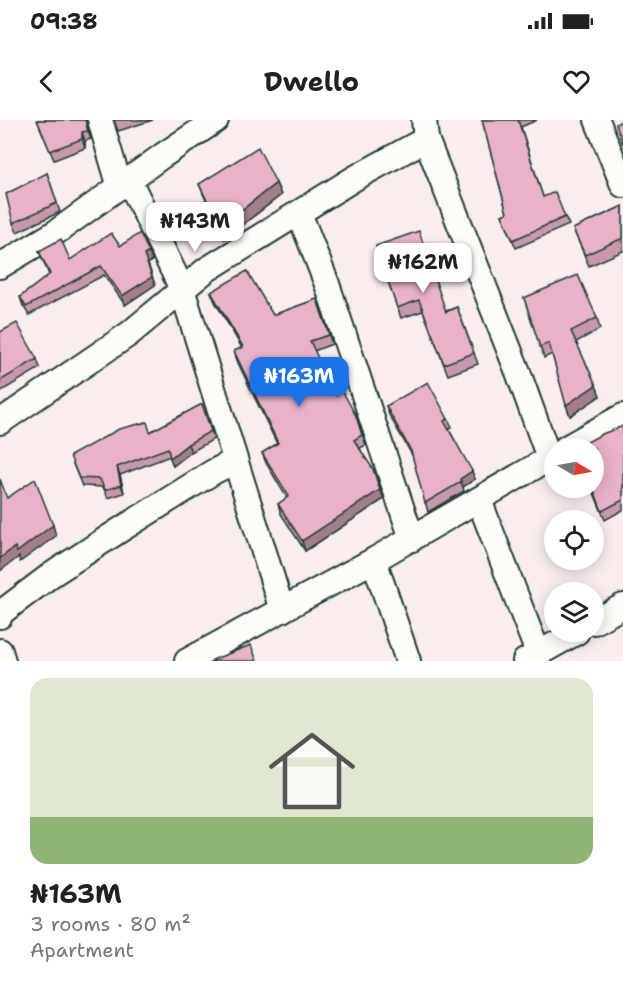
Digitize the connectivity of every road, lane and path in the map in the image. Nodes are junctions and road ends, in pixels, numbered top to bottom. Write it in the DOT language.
graph roads {
  1 [pos="100,120"];
  2 [pos="216,120"];
  3 [pos="597,120"];
  4 [pos="425,130"];
  5 [pos="124,184"];
  6 [pos="623,185"];
  7 [pos="299,213"];
  8 [pos="0,266"];
  9 [pos="182,289"];
  10 [pos="623,416"];
  11 [pos="0,422"];
  12 [pos="550,438"];
  13 [pos="585,438"];
  14 [pos="235,461"];
  15 [pos="544,462"];
  16 [pos="479,500"];
  17 [pos="412,539"];
  18 [pos="374,560"];
  19 [pos="623,606"];
  20 [pos="282,610"];
  21 [pos="0,616"];
  22 [pos="604,616"];
  23 [pos="559,642"];
  24 [pos="0,651"];
  25 [pos="532,657"];
  26 [pos="3,661"];
  27 [pos="187,661"];
  28 [pos="408,661"];
  1 -- 5 [label="street"];
  2 -- 5 [label="street"];
  3 -- 6 [label="street"];
  4 -- 7 [label="street"];
  4 -- 12 [label="street"];
  5 -- 8 [label="street"];
  5 -- 9 [label="street"];
  7 -- 9 [label="street"];
  7 -- 17 [label="street"];
  9 -- 11 [label="street"];
  9 -- 14 [label="street"];
  10 -- 13 [label="street"];
  14 -- 20 [label="street"];
  14 -- 21 [label="street"];
  15 -- 16 [label="street"];
  16 -- 17 [label="street"];
  16 -- 25 [label="street"];
  17 -- 18 [label="street"];
  18 -- 20 [label="street"];
  18 -- 28 [label="street"];
  19 -- 22 [label="street"];
  20 -- 27 [label="street"];
  23 -- 25 [label="street"];
  24 -- 26 [label="street"];
}
